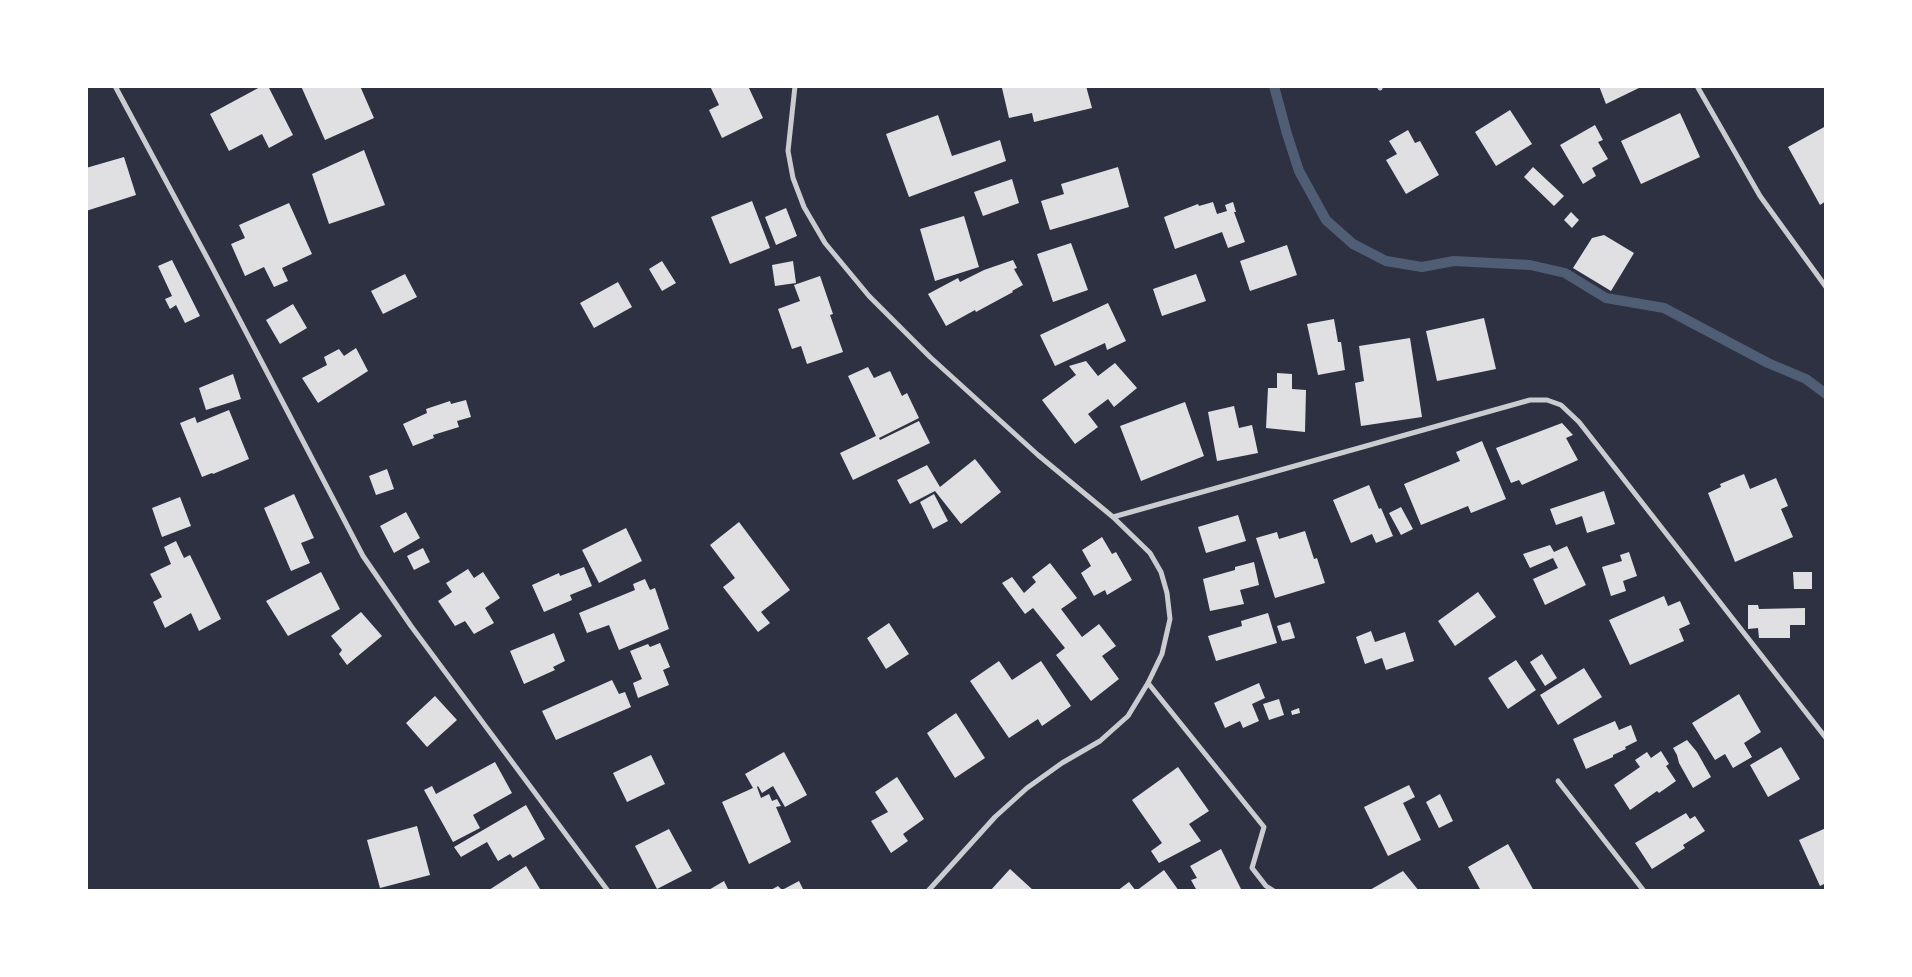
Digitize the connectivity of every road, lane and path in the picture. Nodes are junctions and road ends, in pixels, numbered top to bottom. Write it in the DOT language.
graph roads {
  1 [pos="115,86"];
  2 [pos="795,86"];
  3 [pos="1697,86"];
  4 [pos="1826,287"];
  5 [pos="1113,517"];
  6 [pos="1148,683"];
  7 [pos="1826,738"];
  8 [pos="1558,781"];
  9 [pos="608,891"];
  10 [pos="928,891"];
  11 [pos="1274,891"];
  12 [pos="1644,891"];
  1 -- 9 [label="street"];
  2 -- 5 [label="street"];
  3 -- 4 [label="street"];
  5 -- 6 [label="street"];
  5 -- 7 [label="street"];
  6 -- 10 [label="street"];
  6 -- 11 [label="street"];
  8 -- 12 [label="street"];
}
